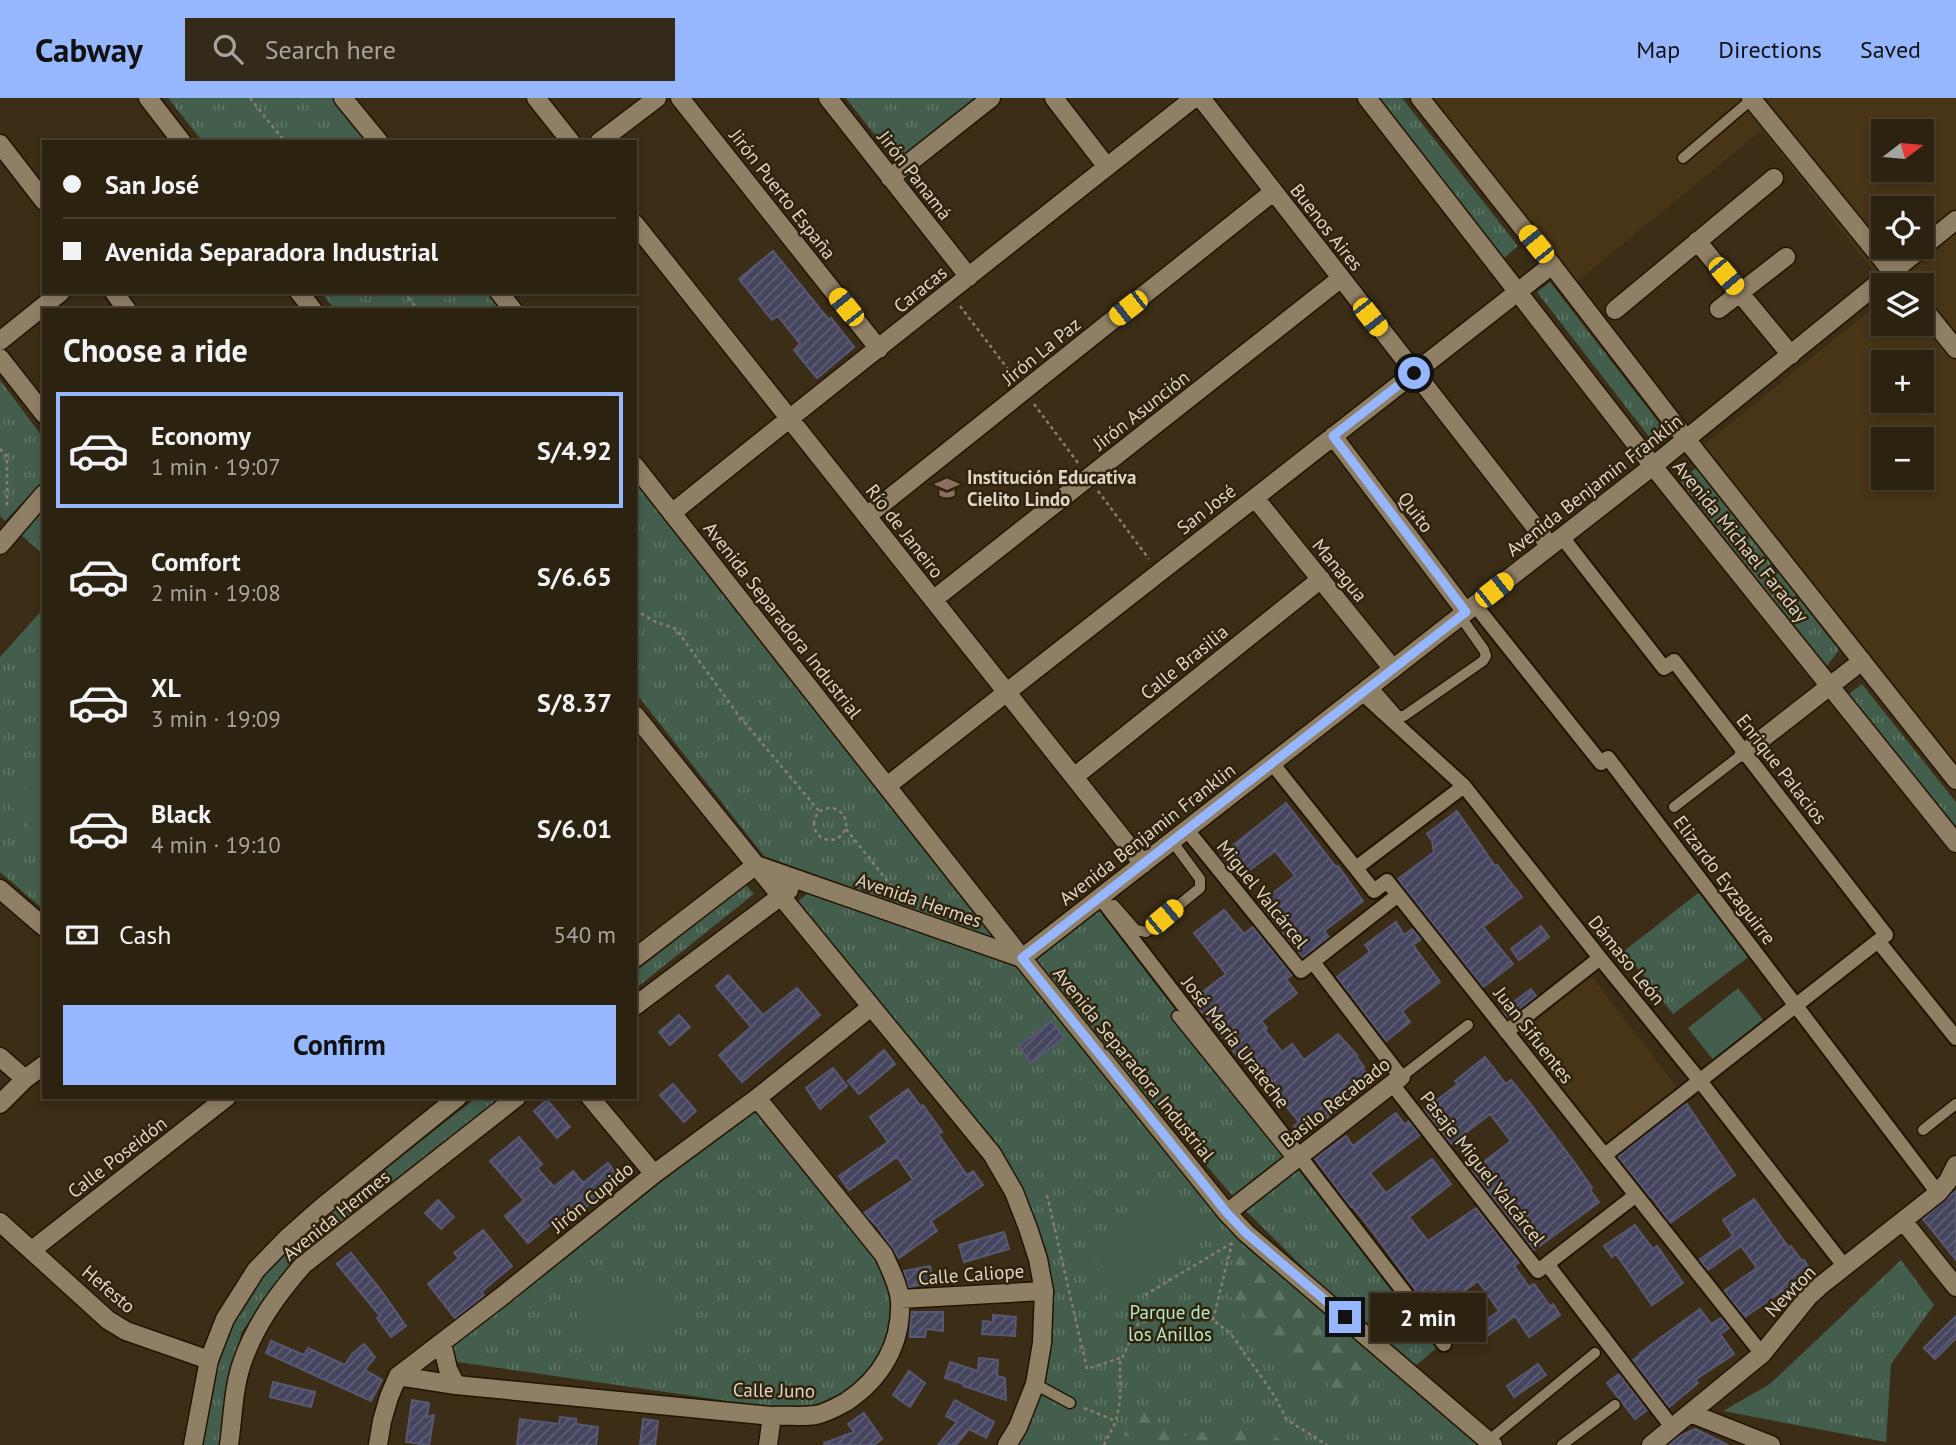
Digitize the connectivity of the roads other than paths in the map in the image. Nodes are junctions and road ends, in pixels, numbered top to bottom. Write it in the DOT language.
graph roads {
  1 [pos="148,98"];
  2 [pos="343,98"];
  3 [pos="536,98"];
  4 [pos="657,98"];
  5 [pos="680,98"];
  6 [pos="828,98"];
  7 [pos="991,98"];
  8 [pos="1054,98"];
  9 [pos="1194,98"];
  10 [pos="1200,98"];
  11 [pos="1367,98"];
  12 [pos="1420,98"];
  13 [pos="1751,99"];
  14 [pos="180,140"];
  15 [pos="377,140"];
  16 [pos="568,140"];
  17 [pos="602,140"];
  18 [pos="0,144"];
  19 [pos="1684,158"];
  20 [pos="1107,167"];
  21 [pos="890,178"];
  22 [pos="1774,178"];
  23 [pos="1273,192"];
  24 [pos="42,198"];
  25 [pos="1956,220"];
  26 [pos="637,227"];
  27 [pos="1697,241"];
  28 [pos="1786,257"];
  29 [pos="1552,265"];
  30 [pos="1893,273"];
  31 [pos="1904,273"];
  32 [pos="969,277"];
  33 [pos="1340,279"];
  34 [pos="1519,292"];
  35 [pos="1740,293"];
  36 [pos="59,294"];
  37 [pos="301,294"];
  38 [pos="501,294"];
  39 [pos="1871,298"];
  40 [pos="311,308"];
  41 [pos="511,308"];
  42 [pos="1719,309"];
  43 [pos="1615,310"];
  44 [pos="1934,322"];
  45 [pos="0,341"];
  46 [pos="879,349"];
  47 [pos="1956,349"];
  48 [pos="1791,355"];
  49 [pos="0,358"];
  50 [pos="1414,373"];
  51 [pos="42,411"];
  52 [pos="789,418"];
  53 [pos="1333,436"];
  54 [pos="1686,439"];
  55 [pos="1653,466"];
  56 [pos="637,469"];
  57 [pos="42,496"];
  58 [pos="1255,498"];
  59 [pos="672,513"];
  60 [pos="867,516"];
  61 [pos="4,541"];
  62 [pos="1556,542"];
  63 [pos="1321,579"];
  64 [pos="933,600"];
  65 [pos="1467,611"];
  66 [pos="1862,661"];
  67 [pos="1393,669"];
  68 [pos="1830,686"];
  69 [pos="1367,690"];
  70 [pos="1007,692"];
  71 [pos="637,718"];
  72 [pos="1744,753"];
  73 [pos="1272,763"];
  74 [pos="1074,777"];
  75 [pos="1956,780"];
  76 [pos="887,786"];
  77 [pos="1464,786"];
  78 [pos="1674,807"];
  79 [pos="1179,835"];
  80 [pos="1956,844"];
  81 [pos="1143,864"];
  82 [pos="755,865"];
  83 [pos="1356,868"];
  84 [pos="802,881"];
  85 [pos="0,889"];
  86 [pos="780,895"];
  87 [pos="1102,895"];
  88 [pos="1398,895"];
  89 [pos="42,925"];
  90 [pos="1878,941"];
  91 [pos="637,955"];
  92 [pos="1022,958"];
  93 [pos="1600,958"];
  94 [pos="1313,962"];
  95 [pos="637,1004"];
  96 [pos="1796,1006"];
  97 [pos="871,1007"];
  98 [pos="1177,1016"];
  99 [pos="1468,1025"];
  100 [pos="1506,1032"];
  101 [pos="1956,1038"];
  102 [pos="0,1057"];
  103 [pos="42,1066"];
  104 [pos="25,1079"];
  105 [pos="1396,1081"];
  106 [pos="1700,1081"];
  107 [pos="757,1098"];
  108 [pos="224,1099"];
  109 [pos="456,1099"];
  110 [pos="514,1099"];
  111 [pos="592,1099"];
  112 [pos="0,1104"];
  113 [pos="1956,1104"];
  114 [pos="1923,1130"];
  115 [pos="1605,1155"];
  116 [pos="1297,1159"];
  117 [pos="654,1174"];
  118 [pos="1949,1179"];
  119 [pos="1636,1195"];
  120 [pos="1227,1213"];
  121 [pos="0,1222"];
  122 [pos="1904,1222"];
  123 [pos="32,1250"];
  124 [pos="1547,1264"];
  125 [pos="1845,1267"];
  126 [pos="1956,1287"];
  127 [pos="1044,1291"];
  128 [pos="900,1299"];
  129 [pos="442,1343"];
  130 [pos="1444,1344"];
  131 [pos="1595,1353"];
  132 [pos="1762,1354"];
  133 [pos="209,1360"];
  134 [pos="398,1376"];
  135 [pos="1035,1384"];
  136 [pos="456,1385"];
  137 [pos="1070,1403"];
  138 [pos="1615,1405"];
  139 [pos="1690,1413"];
  140 [pos="772,1416"];
  141 [pos="1672,1427"];
  142 [pos="1490,1443"];
  143 [pos="193,1445"];
  144 [pos="229,1445"];
  145 [pos="378,1445"];
  146 [pos="768,1445"];
  147 [pos="1007,1445"];
  148 [pos="1562,1445"];
  149 [pos="1651,1445"];
  150 [pos="1771,1445"];
  1 -- 14 [label="street"];
  2 -- 15 [label="street"];
  3 -- 16 [label="street"];
  4 -- 17 [label="street"];
  5 -- 46 [label="street, Jirón Puerto España"];
  6 -- 21 [label="street, Jirón Panamá"];
  7 -- 21 [label="street"];
  8 -- 20 [label="street"];
  9 -- 20 [label="street, Caracas"];
  10 -- 23 [label="street, Buenos Aires"];
  11 -- 34 [label="street, Avenida Michael Faraday"];
  12 -- 29 [label="street, Avenida Michael Faraday"];
  13 -- 19 [label="lane"];
  13 -- 30 [label="street"];
  18 -- 24 [label="street"];
  20 -- 32 [label="street, Caracas"];
  21 -- 32 [label="street, Jirón Panamá"];
  22 -- 27 [label="street"];
  23 -- 33 [label="street, Buenos Aires"];
  23 -- 60 [label="street, Jirón La Paz"];
  25 -- 31 [label="street, Avenida Benjamin Franklin"];
  26 -- 52 [label="street, Río de Janeiro"];
  27 -- 35 [label="street"];
  27 -- 43 [label="street"];
  28 -- 35 [label="street"];
  29 -- 34 [label="street, San José"];
  29 -- 54 [label="street, Avenida Michael Faraday"];
  32 -- 46 [label="street, Caracas"];
  33 -- 50 [label="street, Buenos Aires"];
  33 -- 64 [label="street, Jirón Asunción"];
  34 -- 50 [label="street, San José"];
  34 -- 55 [label="street, Avenida Michael Faraday"];
  35 -- 42 [label="street"];
  35 -- 48 [label="street"];
  36 -- 45 [label="street"];
  37 -- 40 [label="street"];
  38 -- 41 [label="street"];
  39 -- 48 [label="street, Avenida Benjamin Franklin"];
  44 -- 47 [label="street"];
  46 -- 52 [label="street, Caracas"];
  48 -- 54 [label="street, Avenida Benjamin Franklin"];
  49 -- 51 [label="street"];
  50 -- 53 [label="street, San José"];
  50 -- 62 [label="street, Buenos Aires"];
  52 -- 59 [label="street, Caracas"];
  52 -- 60 [label="street, Río de Janeiro"];
  53 -- 58 [label="street, San José"];
  53 -- 65 [label="street, Quito"];
  54 -- 55 [label="street, Avenida Benjamin Franklin"];
  54 -- 66 [label="street, Avenida Michael Faraday"];
  55 -- 62 [label="street, Avenida Benjamin Franklin"];
  55 -- 68 [label="street, Avenida Michael Faraday"];
  56 -- 59 [label="street, Avenida Separadora Industrial"];
  57 -- 61 [label="street"];
  58 -- 63 [label="street, Managua"];
  58 -- 70 [label="street, San José"];
  59 -- 76 [label="street, Avenida Separadora Industrial"];
  60 -- 64 [label="street, Río de Janeiro"];
  62 -- 65 [label="street, Avenida Benjamin Franklin"];
  62 -- 72 [label="street, Enrique Palacios"];
  63 -- 67 [label="street, Managua"];
  63 -- 74 [label="street, Calle Brasilia"];
  64 -- 70 [label="street, Río de Janeiro"];
  65 -- 67 [label="street, Avenida Benjamin Franklin"];
  65 -- 69 [label="lane"];
  65 -- 96 [label="street, Elizardo Eyzaguirre"];
  66 -- 68 [label="street"];
  66 -- 75 [label="street, Avenida Michael Faraday"];
  67 -- 69 [label="street, Avenida Benjamin Franklin"];
  68 -- 72 [label="street"];
  68 -- 80 [label="street, Avenida Michael Faraday"];
  69 -- 73 [label="street, Avenida Benjamin Franklin"];
  69 -- 77 [label="street, Dámaso León"];
  70 -- 74 [label="street, Río de Janeiro"];
  70 -- 76 [label="street, San José"];
  71 -- 82 [label="street"];
  72 -- 78 [label="lane"];
  72 -- 90 [label="street, Enrique Palacios"];
  73 -- 79 [label="street, Avenida Benjamin Franklin"];
  73 -- 83 [label="street"];
  74 -- 81 [label="street, Río de Janeiro"];
  76 -- 92 [label="street, Avenida Separadora Industrial"];
  77 -- 83 [label="street"];
  77 -- 93 [label="street, Dámaso León"];
  79 -- 81 [label="street, Avenida Benjamin Franklin"];
  79 -- 87 [label="lane"];
  79 -- 94 [label="street, Miguel Valcárcel"];
  81 -- 87 [label="street, Avenida Benjamin Franklin"];
  82 -- 84 [label="street, Avenida Hermes"];
  82 -- 86 [label="street"];
  82 -- 91 [label="street"];
  83 -- 88 [label="street"];
  84 -- 86 [label="street"];
  84 -- 92 [label="street, Avenida Hermes"];
  85 -- 89 [label="street"];
  86 -- 95 [label="street"];
  86 -- 97 [label="street"];
  87 -- 92 [label="street, Avenida Benjamin Franklin"];
  87 -- 116 [label="street, José María Urateche"];
  88 -- 94 [label="street, Miguel Valcárcel"];
  88 -- 100 [label="street, Juan Sifuentes"];
  90 -- 96 [label="street"];
  90 -- 101 [label="street, Enrique Palacios"];
  92 -- 120 [label="street, Avenida Separadora Industrial"];
  93 -- 100 [label="street"];
  93 -- 106 [label="street, Dámaso León"];
  94 -- 105 [label="street, Miguel Valcárcel"];
  96 -- 106 [label="street"];
  96 -- 118 [label="street, Elizardo Eyzaguirre"];
  97 -- 107 [label="street, Jirón Cupido"];
  97 -- 127 [label="street"];
  98 -- 116 [label="lane"];
  99 -- 105 [label="lane, Basilo Recabado"];
  100 -- 115 [label="street, Juan Sifuentes"];
  102 -- 104 [label="street"];
  103 -- 104 [label="street"];
  104 -- 112 [label="street"];
  105 -- 116 [label="street, Basilo Recabado"];
  105 -- 124 [label="street, Pasaje Miguel Valcárcel"];
  106 -- 115 [label="street"];
  106 -- 125 [label="street, Dámaso León"];
  107 -- 117 [label="street, Jirón Cupido"];
  107 -- 128 [label="street, Calle Juno"];
  108 -- 123 [label="street, Calle Poseidón"];
  109 -- 133 [label="street, Avenida Hermes"];
  110 -- 144 [label="street, Avenida Hermes"];
  111 -- 117 [label="street"];
  113 -- 114 [label="lane"];
  115 -- 119 [label="street, Juan Sifuentes"];
  116 -- 120 [label="street, Basilo Recabado"];
  116 -- 130 [label="street, José María Urateche"];
  117 -- 129 [label="street, Jirón Cupido"];
  118 -- 122 [label="street, Newton"];
  119 -- 124 [label="street"];
  119 -- 132 [label="street, Juan Sifuentes"];
  120 -- 142 [label="street, Avenida Separadora Industrial"];
  121 -- 123 [label="street, Hefesto"];
  122 -- 125 [label="street, Newton"];
  122 -- 126 [label="street"];
  123 -- 133 [label="street, Hefesto"];
  124 -- 141 [label="street, Pasaje Miguel Valcárcel"];
  125 -- 132 [label="street, Newton"];
  127 -- 128 [label="street, Calle Caliope"];
  127 -- 135 [label="street"];
  128 -- 140 [label="street, Calle Juno"];
  129 -- 134 [label="street, Jirón Cupido"];
  129 -- 136 [label="street"];
  131 -- 142 [label="lane"];
  132 -- 139 [label="street, Newton"];
  133 -- 143 [label="street, Avenida Hermes"];
  134 -- 136 [label="street, Calle Juno"];
  134 -- 145 [label="street"];
  135 -- 137 [label="lane"];
  135 -- 147 [label="street"];
  136 -- 140 [label="street, Calle Juno"];
  138 -- 148 [label="lane"];
  139 -- 141 [label="street, Newton"];
  139 -- 150 [label="street"];
  140 -- 146 [label="street"];
  141 -- 149 [label="street, Newton"];
}
